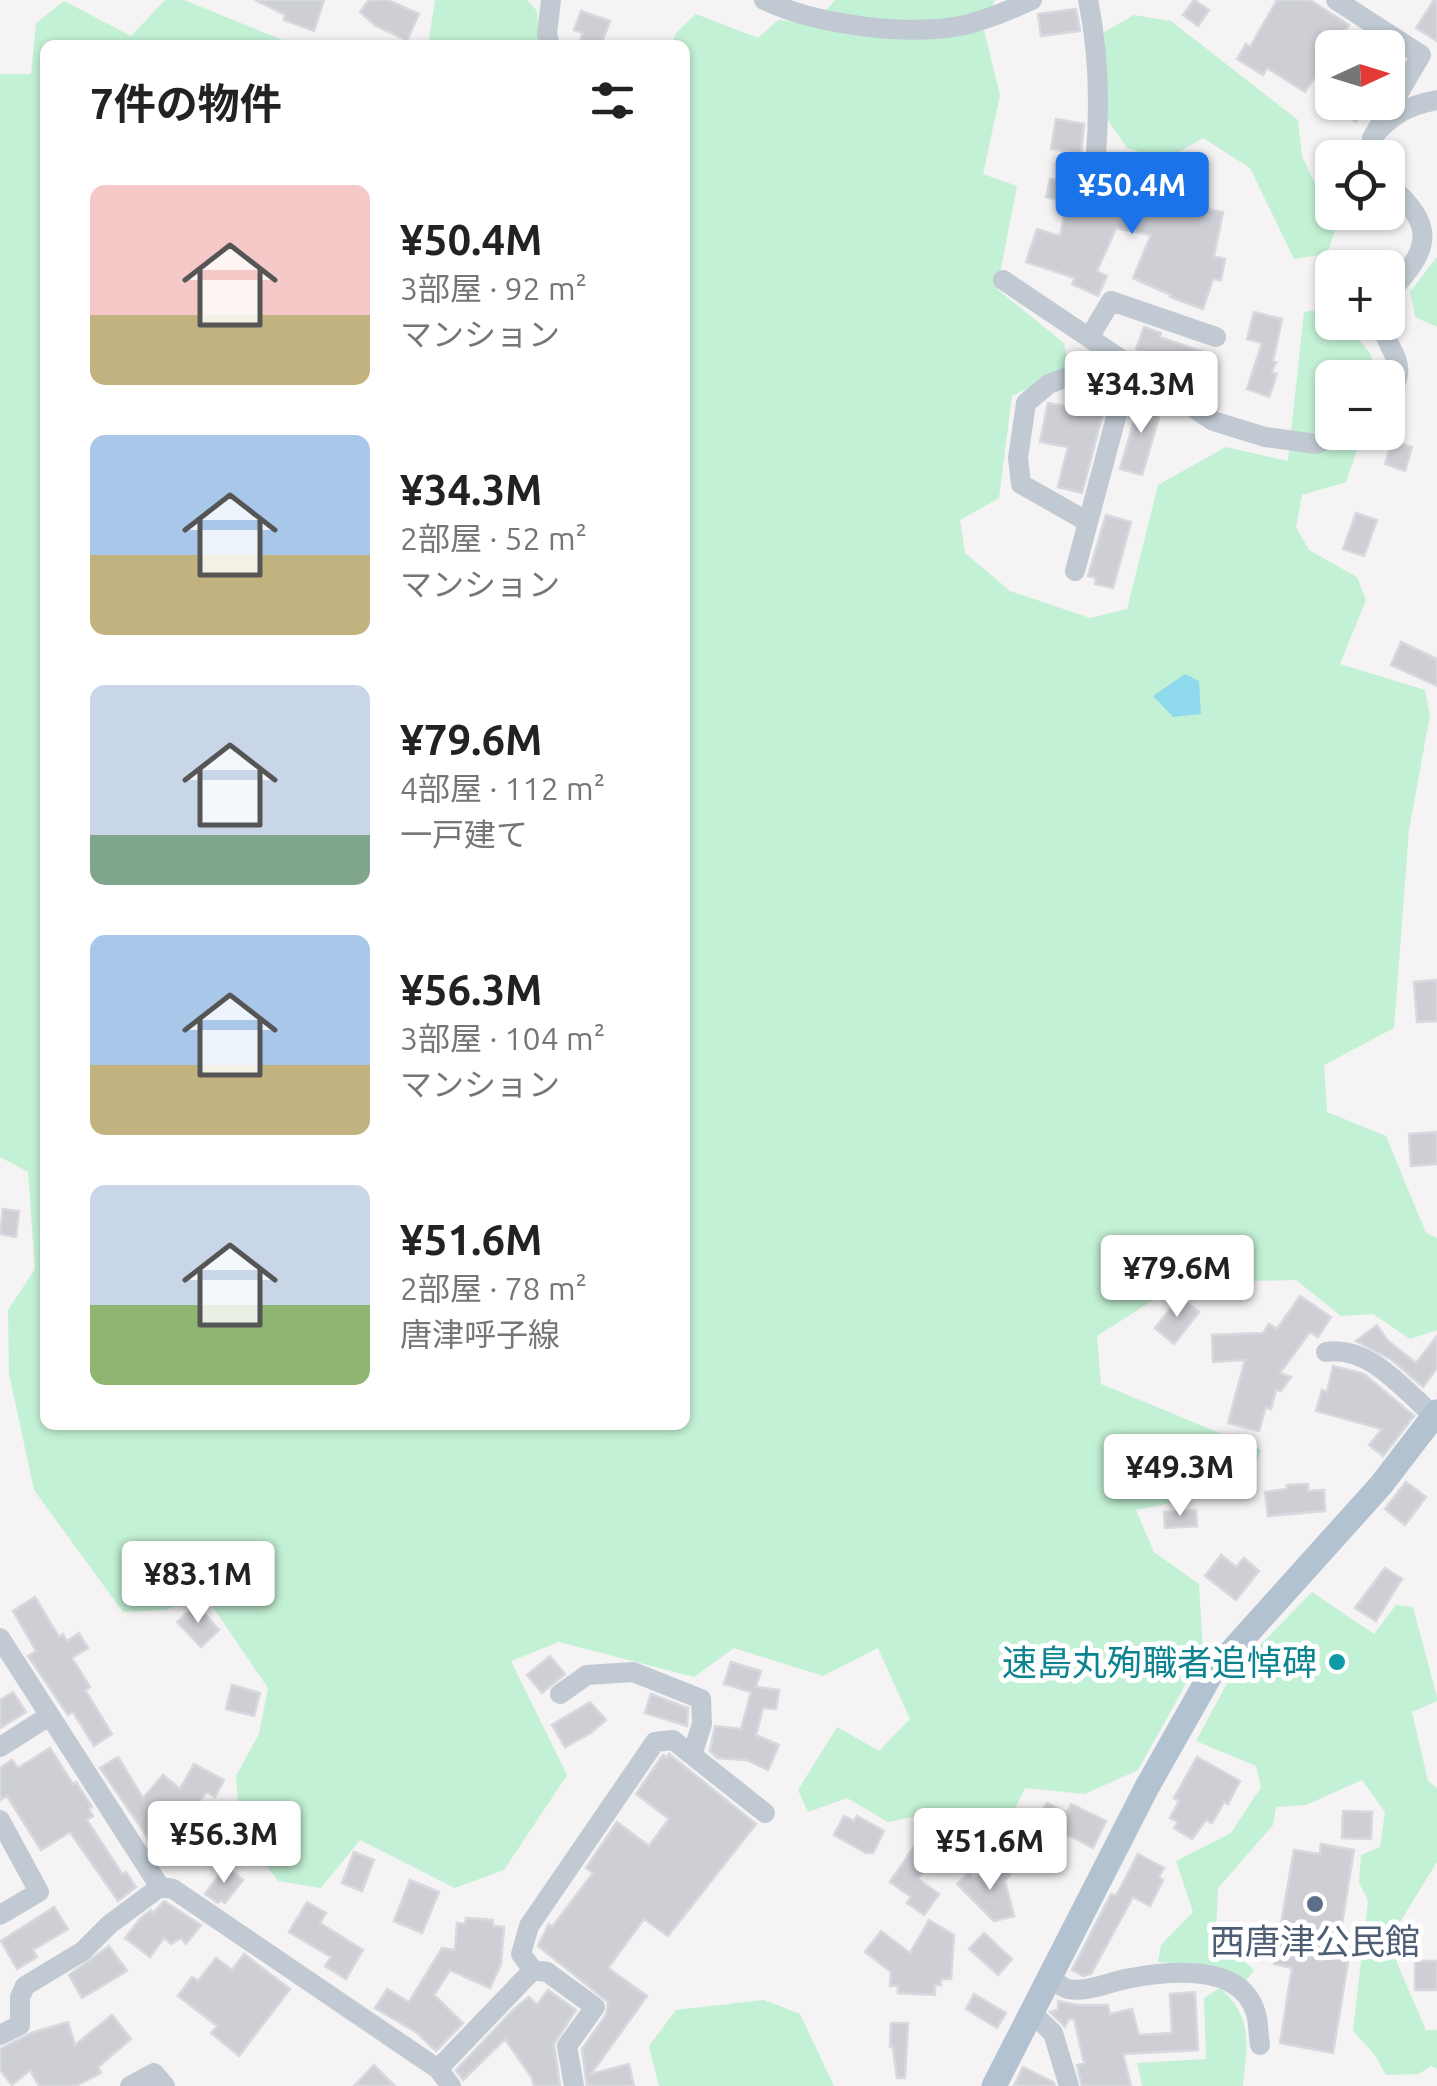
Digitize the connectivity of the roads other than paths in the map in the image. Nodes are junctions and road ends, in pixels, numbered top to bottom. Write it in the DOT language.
graph roads {
  1 [pos="551,0"];
  2 [pos="764,0"];
  3 [pos="1032,0"];
  4 [pos="1088,0"];
  5 [pos="1336,0"];
  6 [pos="548,40"];
  7 [pos="1437,100"];
  8 [pos="1376,140"];
  9 [pos="1376,140"];
  10 [pos="1096,154"];
  11 [pos="1405,199"];
  12 [pos="1405,276"];
  13 [pos="1003,280"];
  14 [pos="1216,337"];
  15 [pos="1089,338"];
  16 [pos="1130,366"];
  17 [pos="1072,375"];
  18 [pos="1315,444"];
  19 [pos="1088,522"];
  20 [pos="1075,571"];
  21 [pos="1326,1352"];
  22 [pos="1436,1414"];
  23 [pos="0,1638"];
  24 [pos="560,1694"];
  25 [pos="49,1716"];
  26 [pos="0,1747"];
  27 [pos="692,1755"];
  28 [pos="765,1813"];
  29 [pos="0,1820"];
  30 [pos="160,1887"];
  31 [pos="0,1915"];
  32 [pos="534,1970"];
  33 [pos="1049,1976"];
  34 [pos="1031,2012"];
  35 [pos="0,2035"];
  36 [pos="1260,2046"];
  37 [pos="438,2069"];
  38 [pos="130,2086"];
  39 [pos="165,2086"];
  40 [pos="451,2086"];
  41 [pos="574,2086"];
  42 [pos="994,2086"];
  43 [pos="1069,2086"];
  1 -- 6 [label="street"];
  2 -- 3 [label="street"];
  4 -- 10 [label="street"];
  5 -- 8 [label="street"];
  7 -- 9 [label="street"];
  11 -- 12 [label="street"];
  13 -- 15 [label="street"];
  14 -- 15 [label="street"];
  15 -- 16 [label="street"];
  16 -- 18 [label="street"];
  16 -- 19 [label="street"];
  17 -- 19 [label="street"];
  19 -- 20 [label="street"];
  21 -- 22 [label="street"];
  22 -- 33 [label="main road"];
  23 -- 25 [label="street"];
  24 -- 27 [label="street"];
  25 -- 26 [label="street"];
  25 -- 30 [label="street"];
  27 -- 28 [label="street"];
  27 -- 32 [label="street"];
  29 -- 31 [label="street"];
  30 -- 35 [label="street"];
  30 -- 37 [label="street"];
  32 -- 37 [label="street"];
  32 -- 41 [label="street"];
  33 -- 34 [label="main road"];
  33 -- 36 [label="street"];
  34 -- 42 [label="main road"];
  34 -- 43 [label="street"];
  37 -- 40 [label="street"];
  38 -- 39 [label="street"];
}
